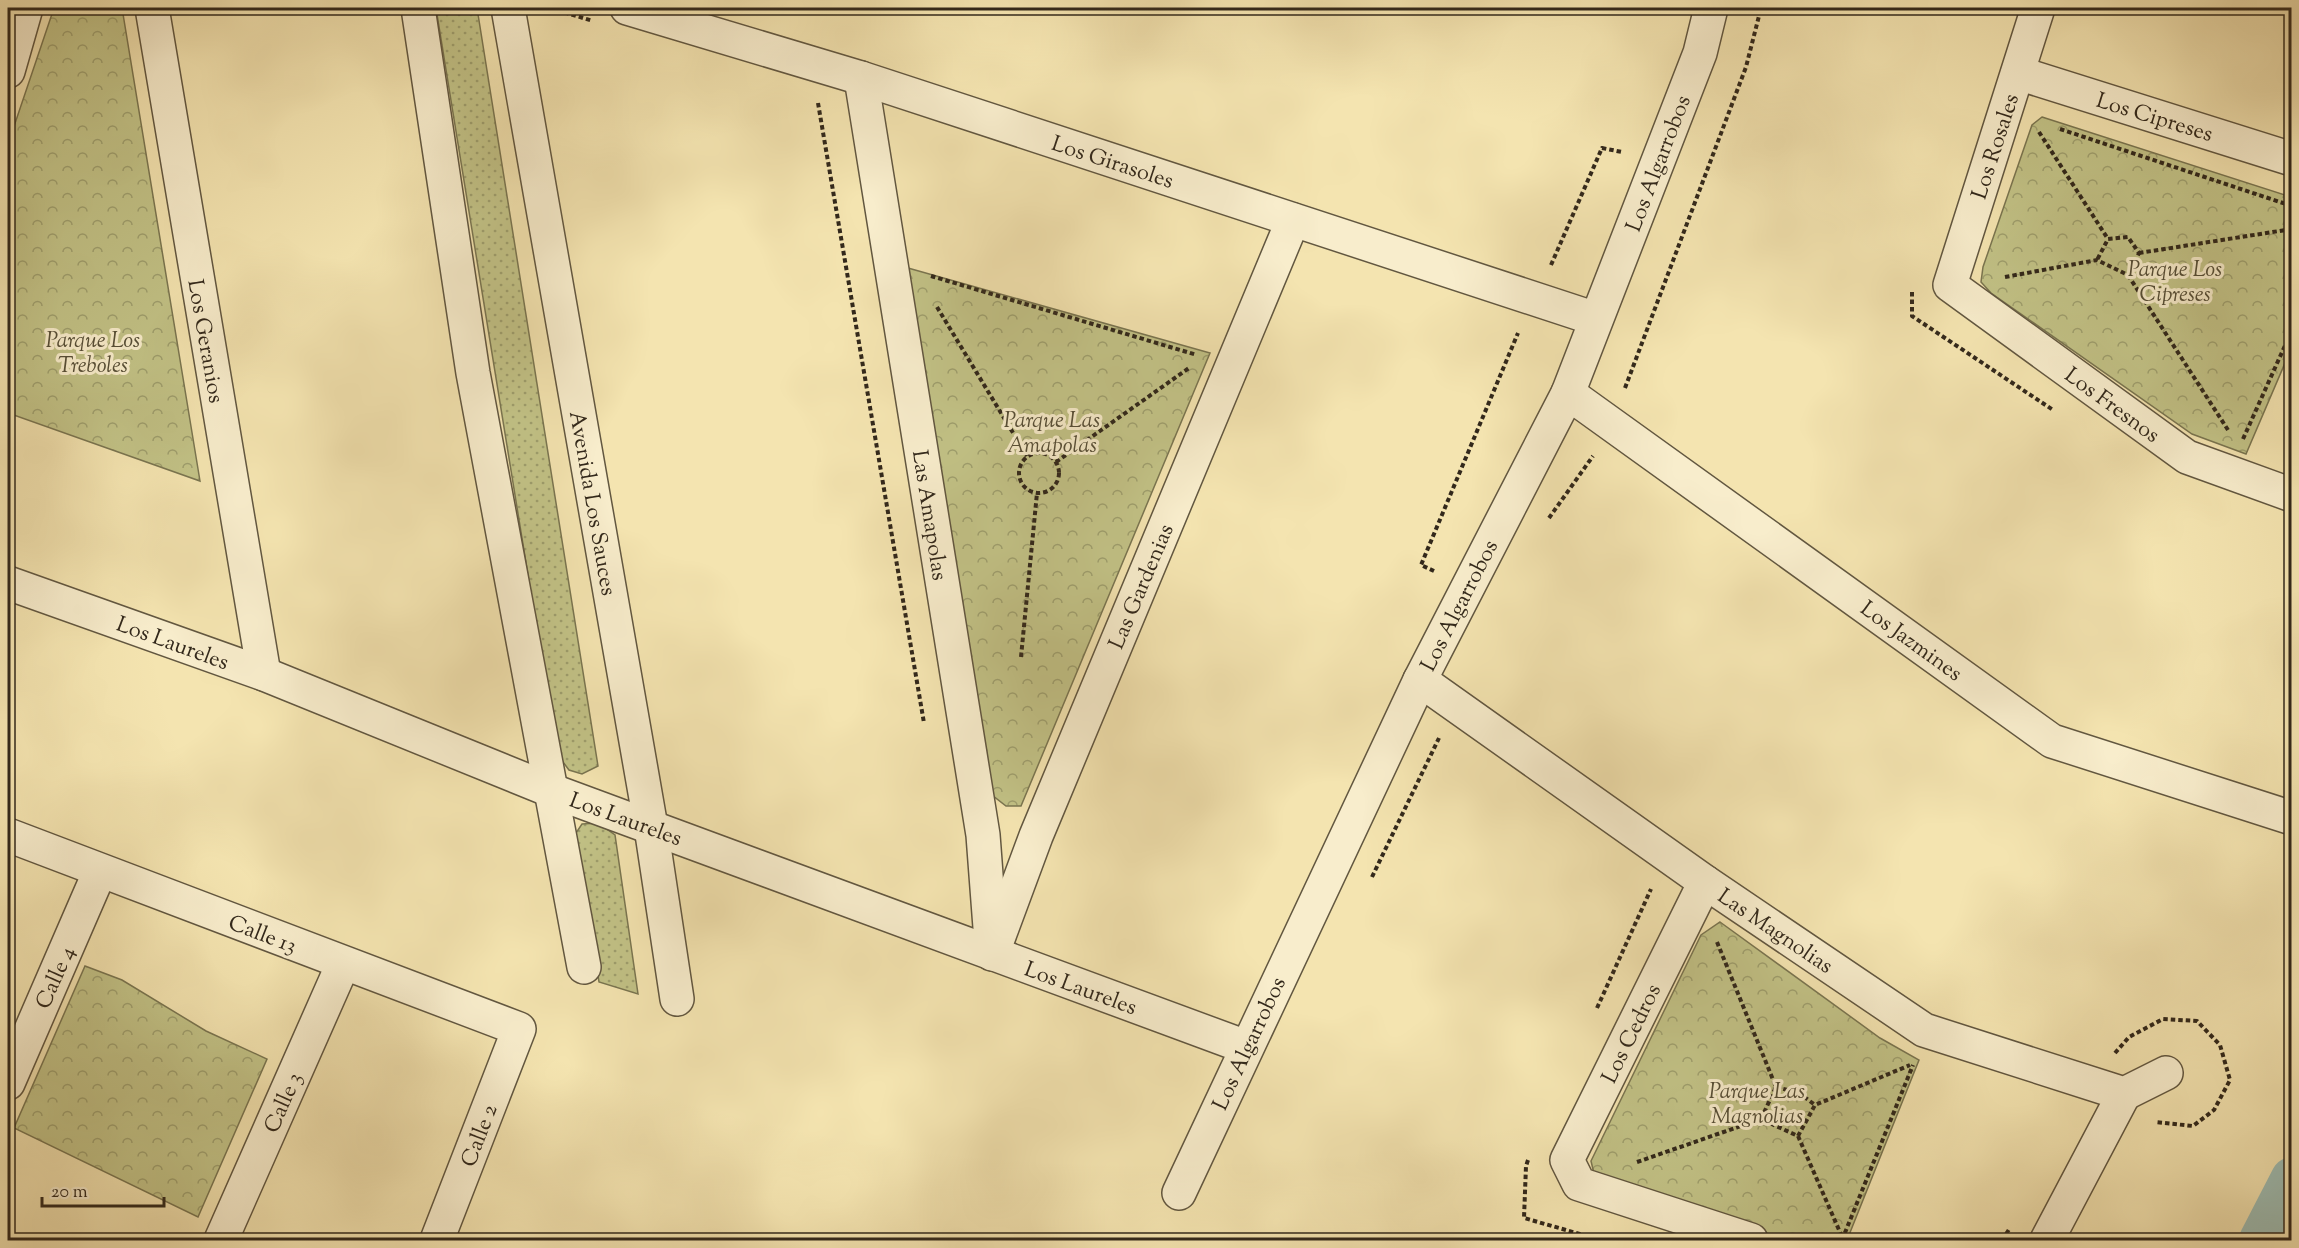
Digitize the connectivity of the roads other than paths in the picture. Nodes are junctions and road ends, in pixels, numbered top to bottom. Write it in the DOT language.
graph roads {
  1 [pos="26,8"];
  2 [pos="152,8"];
  3 [pos="418,8"];
  4 [pos="508,8"];
  5 [pos="627,8"];
  6 [pos="1711,8"];
  7 [pos="2038,8"];
  8 [pos="8,71"];
  9 [pos="2018,73"];
  10 [pos="861,78"];
  11 [pos="2292,159"];
  12 [pos="1293,220"];
  13 [pos="1950,285"];
  14 [pos="1596,318"];
  15 [pos="1568,393"];
  16 [pos="2292,495"];
  17 [pos="8,583"];
  18 [pos="264,674"];
  19 [pos="1420,680"];
  20 [pos="550,790"];
  21 [pos="2292,818"];
  22 [pos="651,827"];
  23 [pos="8,835"];
  24 [pos="100,871"];
  25 [pos="1705,882"];
  26 [pos="992,954"];
  27 [pos="343,964"];
  28 [pos="584,967"];
  29 [pos="677,999"];
  30 [pos="519,1029"];
  31 [pos="1246,1047"];
  32 [pos="2166,1073"];
  33 [pos="8,1083"];
  34 [pos="2124,1094"];
  35 [pos="1179,1193"];
  36 [pos="221,1240"];
  37 [pos="437,1240"];
  38 [pos="1751,1240"];
  39 [pos="2047,1240"];
  1 -- 8 [label="street"];
  2 -- 18 [label="street, Los Geranios"];
  3 -- 20 [label="street"];
  4 -- 22 [label="street, Avenida Los Sauces"];
  5 -- 10 [label="street, Los Girasoles"];
  6 -- 14 [label="street, Los Algarrobos"];
  7 -- 9 [label="street, Los Rosales"];
  9 -- 11 [label="street, Los Cipreses"];
  9 -- 13 [label="street, Los Rosales"];
  10 -- 12 [label="street, Los Girasoles"];
  10 -- 26 [label="street, Las Amapolas"];
  12 -- 14 [label="street, Los Girasoles"];
  12 -- 26 [label="street, Las Gardenias"];
  13 -- 16 [label="street, Los Fresnos"];
  14 -- 15 [label="street, Los Algarrobos"];
  15 -- 19 [label="street, Los Algarrobos"];
  15 -- 21 [label="street, Los Jazmines"];
  17 -- 18 [label="street, Los Laureles"];
  18 -- 20 [label="street, Los Laureles"];
  19 -- 25 [label="street, Las Magnolias"];
  19 -- 31 [label="street, Los Algarrobos"];
  20 -- 22 [label="street, Los Laureles"];
  20 -- 28 [label="street"];
  22 -- 26 [label="street, Los Laureles"];
  22 -- 29 [label="street, Avenida Los Sauces"];
  23 -- 24 [label="street, Calle 13"];
  24 -- 27 [label="street, Calle 13"];
  24 -- 33 [label="street, Calle 4"];
  25 -- 34 [label="street, Las Magnolias"];
  25 -- 38 [label="street, Los Cedros"];
  26 -- 31 [label="street, Los Laureles"];
  27 -- 30 [label="street, Calle 13"];
  27 -- 36 [label="street, Calle 3"];
  30 -- 37 [label="street, Calle 2"];
  31 -- 35 [label="street, Los Algarrobos"];
  32 -- 34 [label="street"];
  34 -- 39 [label="street"];
}
